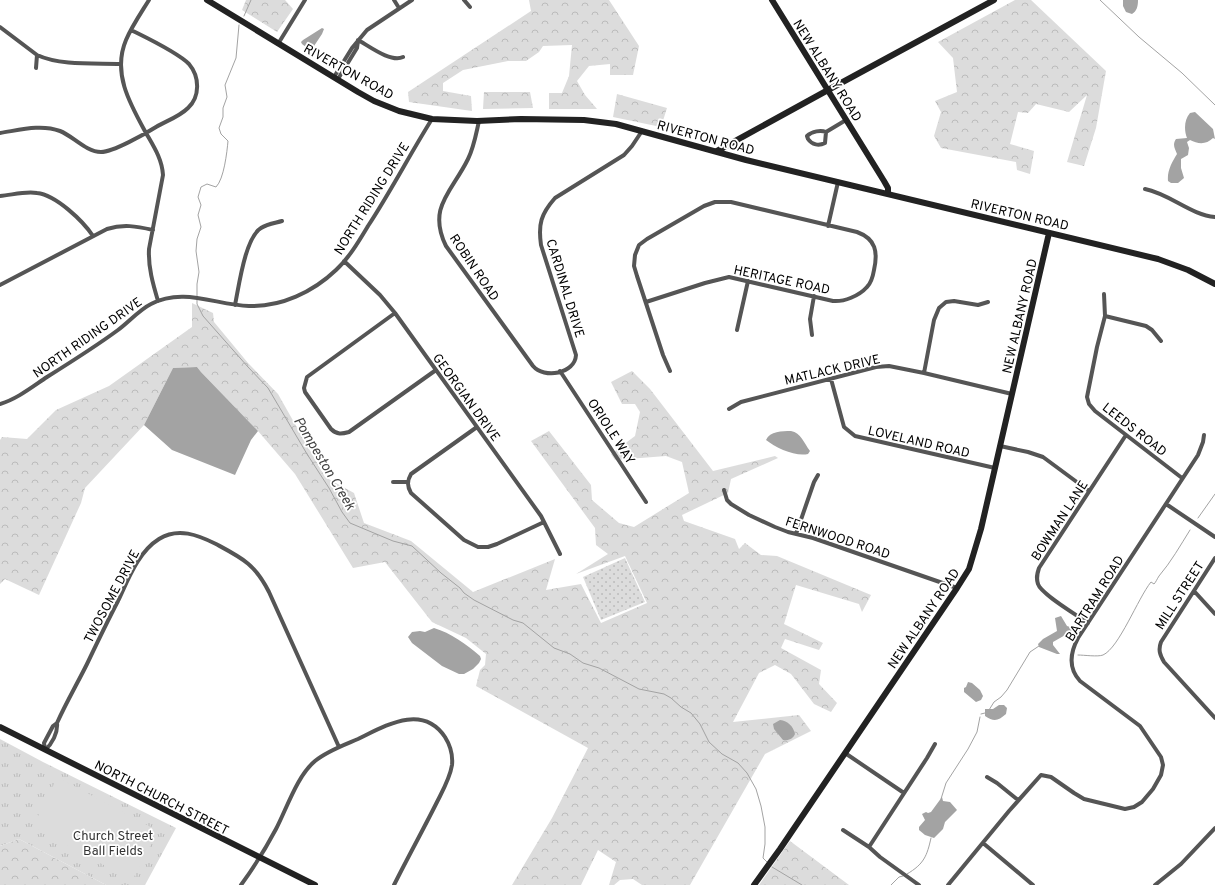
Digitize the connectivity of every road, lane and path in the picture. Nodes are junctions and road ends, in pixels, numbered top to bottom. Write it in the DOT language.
graph roads {
  1 [pos="149,0"];
  2 [pos="207,0"];
  3 [pos="305,0"];
  4 [pos="394,0"];
  5 [pos="412,0"];
  6 [pos="464,0"];
  7 [pos="772,0"];
  8 [pos="994,0"];
  9 [pos="470,7"];
  10 [pos="399,8"];
  11 [pos="0,28"];
  12 [pos="131,30"];
  13 [pos="358,40"];
  14 [pos="278,44"];
  15 [pos="37,55"];
  16 [pos="403,57"];
  17 [pos="121,64"];
  18 [pos="36,68"];
  19 [pos="336,78"];
  20 [pos="828,90"];
  21 [pos="432,119"];
  22 [pos="479,120"];
  23 [pos="846,120"];
  24 [pos="642,131"];
  25 [pos="826,132"];
  26 [pos="0,133"];
  27 [pos="146,133"];
  28 [pos="717,152"];
  29 [pos="838,182"];
  30 [pos="1145,189"];
  31 [pos="888,194"];
  32 [pos="0,196"];
  33 [pos="1215,217"];
  34 [pos="282,221"];
  35 [pos="828,226"];
  36 [pos="153,230"];
  37 [pos="1049,233"];
  38 [pos="93,236"];
  39 [pos="344,261"];
  40 [pos="748,281"];
  41 [pos="1215,284"];
  42 [pos="0,285"];
  43 [pos="1104,294"];
  44 [pos="814,296"];
  45 [pos="158,301"];
  46 [pos="646,302"];
  47 [pos="988,302"];
  48 [pos="235,305"];
  49 [pos="395,313"];
  50 [pos="1105,316"];
  51 [pos="737,330"];
  52 [pos="812,335"];
  53 [pos="1161,341"];
  54 [pos="436,370"];
  55 [pos="560,371"];
  56 [pos="670,371"];
  57 [pos="924,373"];
  58 [pos="831,379"];
  59 [pos="1012,394"];
  60 [pos="0,404"];
  61 [pos="728,410"];
  62 [pos="477,427"];
  63 [pos="1126,435"];
  64 [pos="1204,435"];
  65 [pos="1000,446"];
  66 [pos="995,468"];
  67 [pos="818,475"];
  68 [pos="1182,478"];
  69 [pos="393,482"];
  70 [pos="408,482"];
  71 [pos="724,490"];
  72 [pos="1089,491"];
  73 [pos="646,502"];
  74 [pos="1166,504"];
  75 [pos="544,522"];
  76 [pos="796,534"];
  77 [pos="1215,537"];
  78 [pos="560,554"];
  79 [pos="1215,558"];
  80 [pos="957,588"];
  81 [pos="1194,591"];
  82 [pos="1215,614"];
  83 [pos="1088,623"];
  84 [pos="1215,718"];
  85 [pos="0,727"];
  86 [pos="935,744"];
  87 [pos="339,747"];
  88 [pos="45,750"];
  89 [pos="845,753"];
  90 [pos="987,777"];
  91 [pos="904,794"];
  92 [pos="1018,800"];
  93 [pos="1215,829"];
  94 [pos="843,830"];
  95 [pos="983,843"];
  96 [pos="869,847"];
  97 [pos="260,858"];
  98 [pos="241,885"];
  99 [pos="315,885"];
  100 [pos="394,885"];
  101 [pos="754,885"];
  102 [pos="919,885"];
  103 [pos="948,885"];
  104 [pos="1033,885"];
  105 [pos="1155,885"];
  1 -- 12 [label="street"];
  2 -- 14 [label="main road, RIVERTON ROAD"];
  3 -- 14 [label="street"];
  4 -- 10 [label="street"];
  5 -- 10 [label="street"];
  6 -- 9 [label="street"];
  7 -- 20 [label="main road, NEW ALBANY ROAD"];
  8 -- 20 [label="main road"];
  10 -- 13 [label="street"];
  11 -- 15 [label="street"];
  12 -- 17 [label="street"];
  12 -- 27 [label="street"];
  13 -- 16 [label="street"];
  13 -- 19 [label="street"];
  14 -- 19 [label="main road, RIVERTON ROAD"];
  15 -- 17 [label="street"];
  15 -- 18 [label="street"];
  17 -- 27 [label="street"];
  19 -- 21 [label="main road, RIVERTON ROAD"];
  20 -- 23 [label="main road, NEW ALBANY ROAD"];
  20 -- 28 [label="main road"];
  21 -- 22 [label="main road, RIVERTON ROAD"];
  21 -- 39 [label="street, NORTH RIDING DRIVE"];
  22 -- 24 [label="main road, RIVERTON ROAD"];
  22 -- 55 [label="street, ROBIN ROAD"];
  23 -- 25 [label="street"];
  23 -- 31 [label="main road, NEW ALBANY ROAD"];
  24 -- 28 [label="main road, RIVERTON ROAD"];
  24 -- 55 [label="street, CARDINAL DRIVE"];
  25 -- 25 [label="street"];
  26 -- 27 [label="street"];
  27 -- 36 [label="street"];
  28 -- 29 [label="main road, RIVERTON ROAD"];
  29 -- 31 [label="main road, RIVERTON ROAD"];
  29 -- 35 [label="street"];
  30 -- 33 [label="street"];
  31 -- 37 [label="main road, RIVERTON ROAD"];
  32 -- 38 [label="street"];
  34 -- 48 [label="street"];
  35 -- 44 [label="street, HERITAGE ROAD"];
  35 -- 46 [label="street"];
  36 -- 38 [label="street"];
  36 -- 45 [label="street"];
  37 -- 41 [label="main road, RIVERTON ROAD"];
  37 -- 59 [label="main road, NEW ALBANY ROAD"];
  38 -- 42 [label="street"];
  39 -- 48 [label="street, NORTH RIDING DRIVE"];
  39 -- 49 [label="street, GEORGIAN DRIVE"];
  40 -- 44 [label="street, HERITAGE ROAD"];
  40 -- 46 [label="street, HERITAGE ROAD"];
  40 -- 51 [label="street"];
  43 -- 50 [label="street, LEEDS ROAD"];
  44 -- 52 [label="street"];
  45 -- 48 [label="street, NORTH RIDING DRIVE"];
  45 -- 60 [label="street, NORTH RIDING DRIVE"];
  46 -- 56 [label="street"];
  47 -- 57 [label="street"];
  49 -- 54 [label="street, GEORGIAN DRIVE"];
  49 -- 54 [label="street"];
  50 -- 53 [label="street"];
  50 -- 63 [label="street, LEEDS ROAD"];
  54 -- 62 [label="street, GEORGIAN DRIVE"];
  55 -- 73 [label="street, ORIOLE WAY"];
  57 -- 58 [label="street, MATLACK DRIVE"];
  57 -- 59 [label="street, MATLACK DRIVE"];
  58 -- 61 [label="street, MATLACK DRIVE"];
  58 -- 66 [label="street, LOVELAND ROAD"];
  59 -- 65 [label="main road, NEW ALBANY ROAD"];
  62 -- 70 [label="street"];
  62 -- 75 [label="street, GEORGIAN DRIVE"];
  63 -- 68 [label="street, LEEDS ROAD"];
  63 -- 72 [label="street, BOWMAN LANE"];
  64 -- 68 [label="street, BARTRAM ROAD"];
  65 -- 66 [label="main road, NEW ALBANY ROAD"];
  65 -- 72 [label="street"];
  66 -- 80 [label="main road, NEW ALBANY ROAD"];
  67 -- 76 [label="street"];
  68 -- 74 [label="street, BARTRAM ROAD"];
  69 -- 70 [label="street"];
  70 -- 75 [label="street"];
  71 -- 76 [label="street, FERNWOOD ROAD"];
  72 -- 83 [label="street, BOWMAN LANE"];
  74 -- 77 [label="street"];
  74 -- 83 [label="street, BARTRAM ROAD"];
  75 -- 78 [label="street, GEORGIAN DRIVE"];
  76 -- 80 [label="street, FERNWOOD ROAD"];
  79 -- 81 [label="street, MILL STREET"];
  80 -- 89 [label="main road, NEW ALBANY ROAD"];
  81 -- 82 [label="street"];
  81 -- 84 [label="street, MILL STREET"];
  83 -- 92 [label="street, BARTRAM ROAD"];
  85 -- 88 [label="main road, NORTH CHURCH STREET"];
  86 -- 91 [label="street"];
  87 -- 88 [label="street, TWOSOME DRIVE"];
  87 -- 97 [label="street"];
  87 -- 100 [label="street"];
  88 -- 97 [label="main road, NORTH CHURCH STREET"];
  89 -- 91 [label="street"];
  89 -- 101 [label="main road, NEW ALBANY ROAD"];
  90 -- 92 [label="street"];
  91 -- 96 [label="street"];
  92 -- 95 [label="street, BARTRAM ROAD"];
  93 -- 105 [label="street"];
  94 -- 96 [label="street"];
  95 -- 103 [label="street, BARTRAM ROAD"];
  95 -- 104 [label="street"];
  96 -- 102 [label="street"];
  97 -- 98 [label="street"];
  97 -- 99 [label="main road, NORTH CHURCH STREET"];
}
